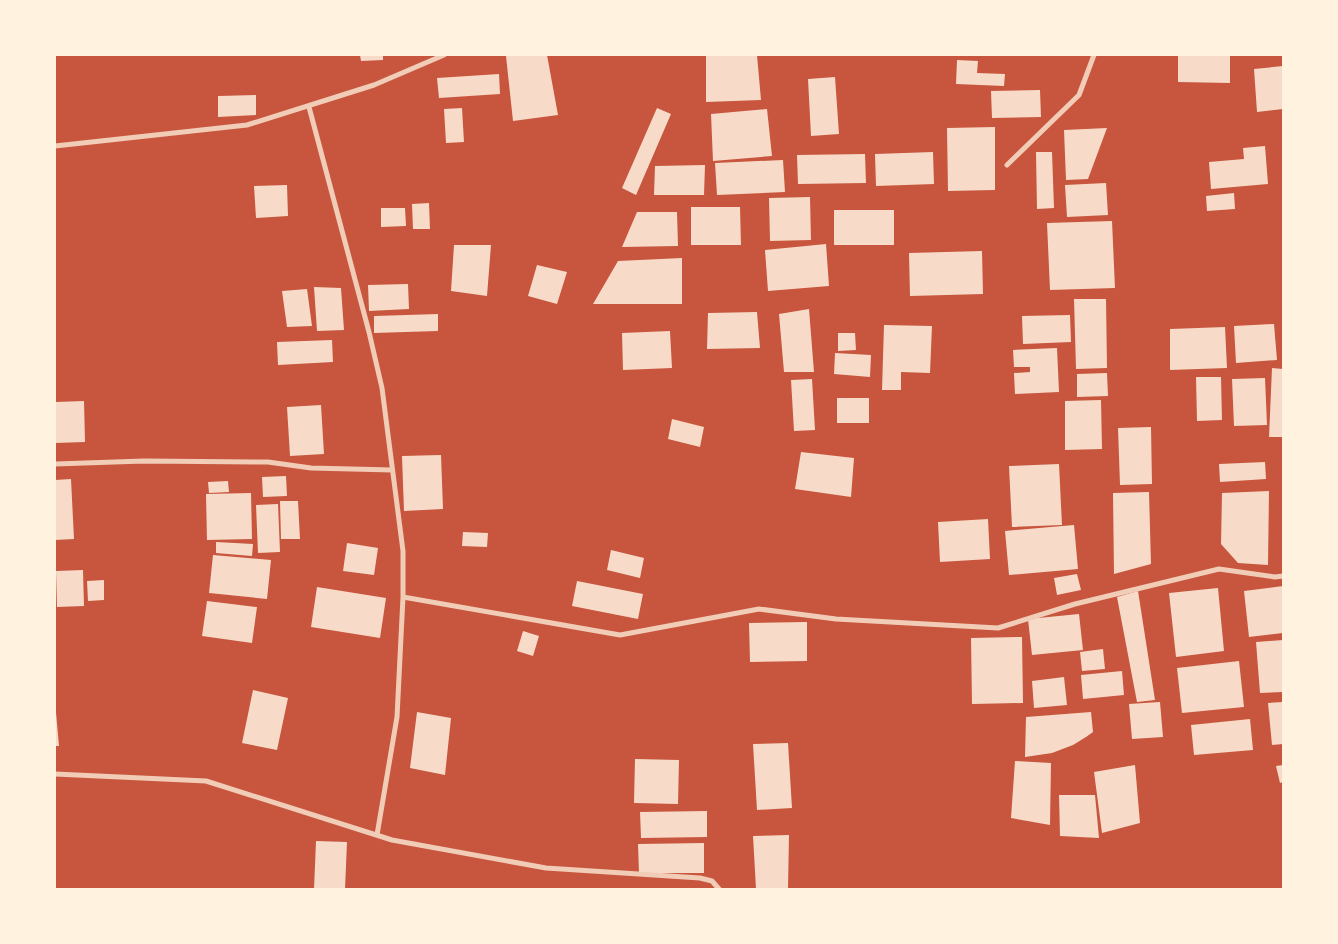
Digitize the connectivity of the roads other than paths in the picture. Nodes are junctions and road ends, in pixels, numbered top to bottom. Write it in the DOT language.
graph roads {
  1 [pos="444,55"];
  2 [pos="1094,55"];
  3 [pos="309,106"];
  4 [pos="55,146"];
  5 [pos="1007,165"];
  6 [pos="55,464"];
  7 [pos="392,470"];
  8 [pos="1283,576"];
  9 [pos="403,597"];
  10 [pos="55,774"];
  11 [pos="377,835"];
  12 [pos="719,889"];
  1 -- 3 [label="street"];
  2 -- 5 [label="street"];
  3 -- 4 [label="street"];
  3 -- 7 [label="street"];
  6 -- 7 [label="street"];
  7 -- 9 [label="street"];
  8 -- 9 [label="street"];
  9 -- 11 [label="street"];
  10 -- 11 [label="street"];
  11 -- 12 [label="street"];
}
